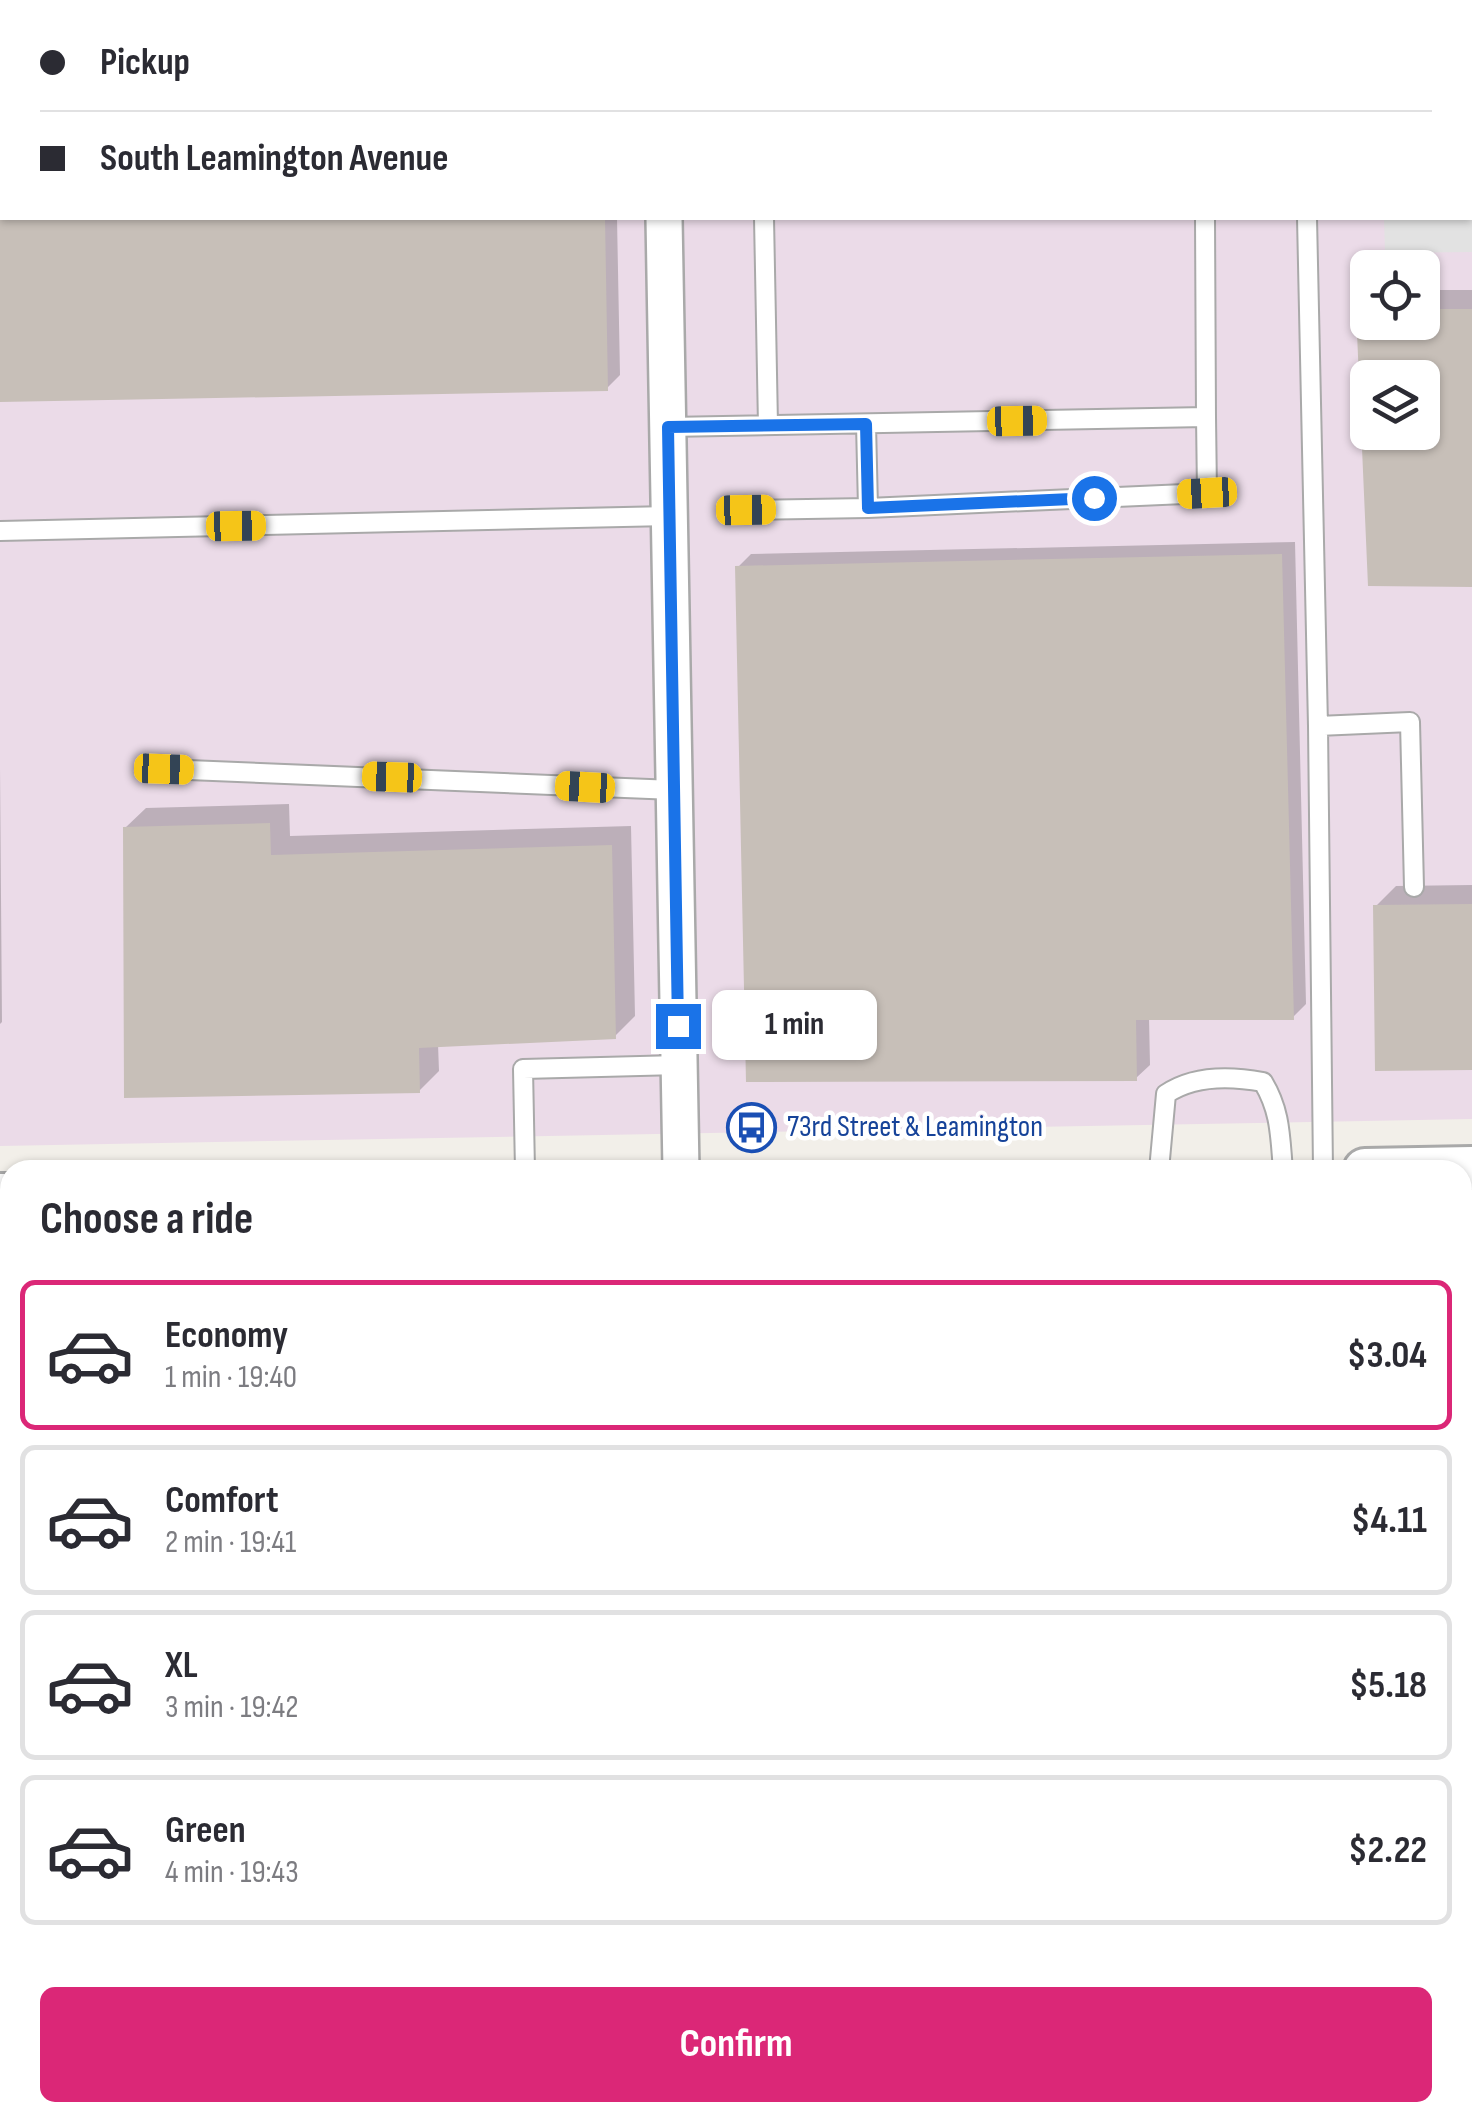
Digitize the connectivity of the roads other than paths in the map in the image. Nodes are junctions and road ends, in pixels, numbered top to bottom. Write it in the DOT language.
graph roads {
  1 [pos="664,220"];
  2 [pos="764,220"];
  3 [pos="1204,220"];
  4 [pos="1307,220"];
  5 [pos="1206,417"];
  6 [pos="866,424"];
  7 [pos="768,425"];
  8 [pos="668,427"];
  9 [pos="868,508"];
  10 [pos="746,510"];
  11 [pos="669,516"];
  12 [pos="0,531"];
  13 [pos="1318,726"];
  14 [pos="164,769"];
  15 [pos="674,790"];
  16 [pos="1414,887"];
  17 [pos="679,1065"];
  18 [pos="526,1160"];
  19 [pos="681,1160"];
  20 [pos="1160,1160"];
  21 [pos="1283,1160"];
  22 [pos="1322,1160"];
  1 -- 8 [label="street"];
  2 -- 7 [label="lane"];
  3 -- 5 [label="lane"];
  4 -- 13 [label="lane"];
  5 -- 6 [label="lane"];
  5 -- 9 [label="lane"];
  6 -- 7 [label="lane"];
  6 -- 9 [label="lane"];
  7 -- 8 [label="lane"];
  8 -- 11 [label="street"];
  9 -- 10 [label="lane"];
  11 -- 12 [label="lane"];
  11 -- 15 [label="street"];
  13 -- 16 [label="lane"];
  13 -- 22 [label="lane"];
  14 -- 15 [label="lane"];
  15 -- 17 [label="street"];
  17 -- 18 [label="lane"];
  17 -- 19 [label="street"];
  20 -- 21 [label="lane"];
}
